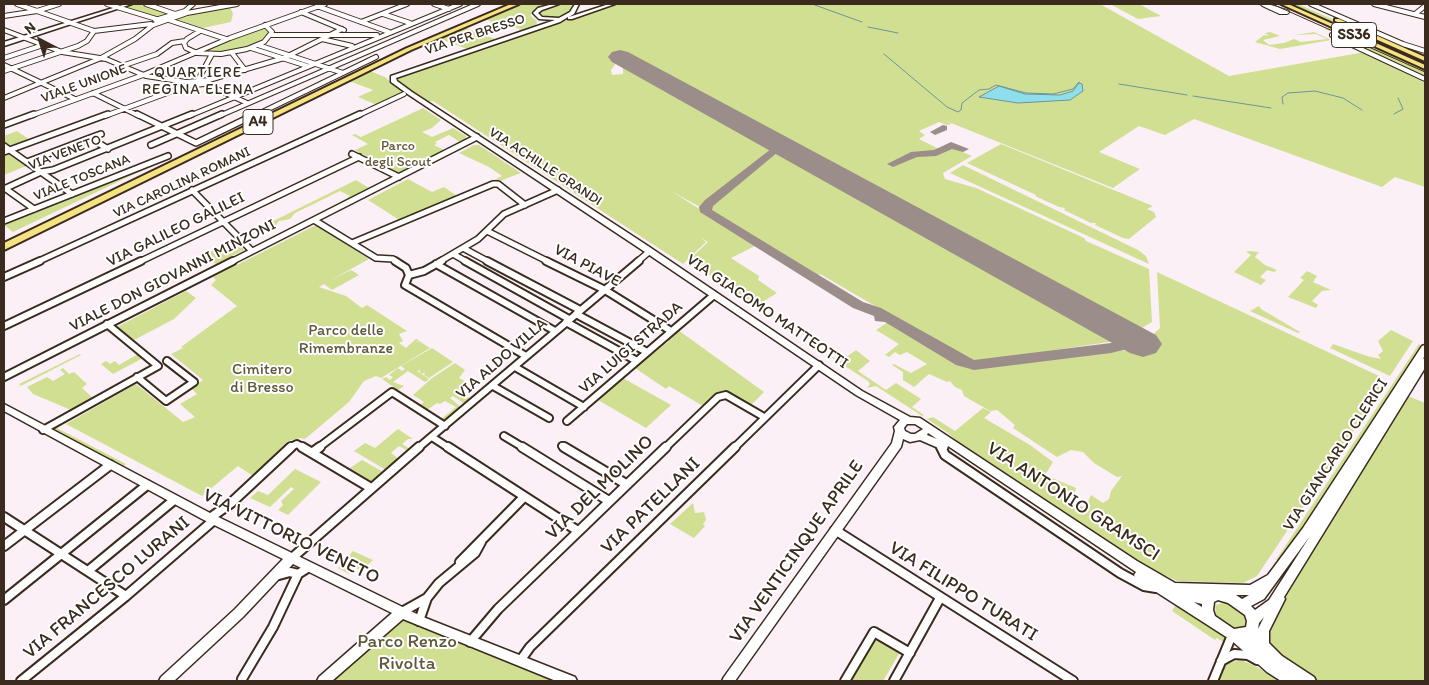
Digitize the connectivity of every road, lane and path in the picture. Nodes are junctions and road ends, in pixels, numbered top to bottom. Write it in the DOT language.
graph roads {
  1 [pos="17,4"];
  2 [pos="59,4"];
  3 [pos="107,4"];
  4 [pos="130,4"];
  5 [pos="146,4"];
  6 [pos="193,4"];
  7 [pos="237,4"];
  8 [pos="325,4"];
  9 [pos="408,4"];
  10 [pos="434,4"];
  11 [pos="460,4"];
  12 [pos="478,4"];
  13 [pos="508,4"];
  14 [pos="516,4"];
  15 [pos="553,4"];
  16 [pos="558,4"];
  17 [pos="578,4"];
  18 [pos="608,4"];
  19 [pos="613,4"];
  20 [pos="1284,4"];
  21 [pos="1300,4"];
  22 [pos="1312,4"];
  23 [pos="1374,4"];
  24 [pos="317,6"];
  25 [pos="1425,6"];
  26 [pos="120,7"];
  27 [pos="448,8"];
  28 [pos="37,11"];
  29 [pos="301,12"];
  30 [pos="460,12"];
  31 [pos="186,13"];
  32 [pos="174,14"];
  33 [pos="383,14"];
  34 [pos="1414,14"];
  35 [pos="4,16"];
  36 [pos="180,16"];
  37 [pos="1425,17"];
  38 [pos="156,20"];
  39 [pos="170,20"];
  40 [pos="164,22"];
  41 [pos="361,22"];
  42 [pos="558,22"];
  43 [pos="71,23"];
  44 [pos="410,23"];
  45 [pos="152,24"];
  46 [pos="266,25"];
  47 [pos="379,28"];
  48 [pos="342,29"];
  49 [pos="4,30"];
  50 [pos="94,31"];
  51 [pos="200,31"];
  52 [pos="389,32"];
  53 [pos="332,34"];
  54 [pos="354,34"];
  55 [pos="364,34"];
  56 [pos="271,35"];
  57 [pos="378,36"];
  58 [pos="510,37"];
  59 [pos="25,38"];
  60 [pos="373,38"];
  61 [pos="226,39"];
  62 [pos="322,39"];
  63 [pos="185,41"];
  64 [pos="386,43"];
  65 [pos="4,44"];
  66 [pos="1350,44"];
  67 [pos="1403,44"];
  68 [pos="43,45"];
  69 [pos="258,45"];
  70 [pos="351,47"];
  71 [pos="251,48"];
  72 [pos="1425,50"];
  73 [pos="62,52"];
  74 [pos="232,52"];
  75 [pos="195,53"];
  76 [pos="362,53"];
  77 [pos="212,54"];
  78 [pos="291,55"];
  79 [pos="376,57"];
  80 [pos="4,58"];
  81 [pos="101,58"];
  82 [pos="284,58"];
  83 [pos="1424,58"];
  84 [pos="314,63"];
  85 [pos="4,65"];
  86 [pos="122,66"];
  87 [pos="307,66"];
  88 [pos="1425,67"];
  89 [pos="12,68"];
  90 [pos="328,68"];
  91 [pos="245,70"];
  92 [pos="4,71"];
  93 [pos="321,71"];
  94 [pos="343,73"];
  95 [pos="143,75"];
  96 [pos="336,76"];
  97 [pos="1425,79"];
  98 [pos="198,80"];
  99 [pos="207,82"];
  100 [pos="42,84"];
  101 [pos="186,84"];
  102 [pos="93,93"];
  103 [pos="406,94"];
  104 [pos="4,98"];
  105 [pos="234,98"];
  106 [pos="75,99"];
  107 [pos="247,103"];
  108 [pos="121,108"];
  109 [pos="4,125"];
  110 [pos="162,127"];
  111 [pos="102,134"];
  112 [pos="176,134"];
  113 [pos="477,137"];
  114 [pos="90,138"];
  115 [pos="484,142"];
  116 [pos="151,145"];
  117 [pos="457,146"];
  118 [pos="5,149"];
  119 [pos="108,149"];
  120 [pos="352,154"];
  121 [pos="168,156"];
  122 [pos="359,157"];
  123 [pos="27,162"];
  124 [pos="41,172"];
  125 [pos="399,177"];
  126 [pos="5,189"];
  127 [pos="192,190"];
  128 [pos="558,190"];
  129 [pos="72,194"];
  130 [pos="525,204"];
  131 [pos="34,209"];
  132 [pos="314,220"];
  133 [pos="4,221"];
  134 [pos="224,221"];
  135 [pos="487,231"];
  136 [pos="4,242"];
  137 [pos="352,243"];
  138 [pos="4,247"];
  139 [pos="463,248"];
  140 [pos="252,251"];
  141 [pos="650,251"];
  142 [pos="453,254"];
  143 [pos="436,264"];
  144 [pos="409,275"];
  145 [pos="4,277"];
  146 [pos="605,290"];
  147 [pos="714,295"];
  148 [pos="578,312"];
  149 [pos="568,321"];
  150 [pos="107,324"];
  151 [pos="4,326"];
  152 [pos="555,331"];
  153 [pos="671,331"];
  154 [pos="1425,348"];
  155 [pos="647,352"];
  156 [pos="526,356"];
  157 [pos="167,361"];
  158 [pos="637,361"];
  159 [pos="1425,361"];
  160 [pos="819,365"];
  161 [pos="515,367"];
  162 [pos="830,372"];
  163 [pos="808,376"];
  164 [pos="4,377"];
  165 [pos="137,377"];
  166 [pos="493,386"];
  167 [pos="866,397"];
  168 [pos="584,407"];
  169 [pos="5,410"];
  170 [pos="549,418"];
  171 [pos="764,418"];
  172 [pos="908,420"];
  173 [pos="567,421"];
  174 [pos="922,425"];
  175 [pos="444,426"];
  176 [pos="899,429"];
  177 [pos="44,430"];
  178 [pos="504,436"];
  179 [pos="432,437"];
  180 [pos="916,437"];
  181 [pos="897,444"];
  182 [pos="562,446"];
  183 [pos="313,452"];
  184 [pos="110,465"];
  185 [pos="626,484"];
  186 [pos="147,485"];
  187 [pos="371,488"];
  188 [pos="524,497"];
  189 [pos="174,500"];
  190 [pos="608,501"];
  191 [pos="4,517"];
  192 [pos="212,519"];
  193 [pos="25,530"];
  194 [pos="836,530"];
  195 [pos="578,532"];
  196 [pos="4,546"];
  197 [pos="62,554"];
  198 [pos="292,558"];
  199 [pos="309,567"];
  200 [pos="88,571"];
  201 [pos="298,574"];
  202 [pos="275,577"];
  203 [pos="1271,579"];
  204 [pos="1285,584"];
  205 [pos="1166,588"];
  206 [pos="126,596"];
  207 [pos="427,598"];
  208 [pos="940,598"];
  209 [pos="4,600"];
  210 [pos="1209,600"];
  211 [pos="1243,605"];
  212 [pos="402,612"];
  213 [pos="1210,619"];
  214 [pos="419,621"];
  215 [pos="1253,621"];
  216 [pos="1248,634"];
  217 [pos="1233,635"];
  218 [pos="470,642"];
  219 [pos="910,653"];
  220 [pos="520,661"];
  221 [pos="1221,661"];
  222 [pos="1271,668"];
  223 [pos="242,679"];
  224 [pos="21,681"];
  225 [pos="165,681"];
  226 [pos="323,681"];
  227 [pos="571,681"];
  228 [pos="728,681"];
  229 [pos="845,681"];
  230 [pos="894,681"];
  231 [pos="1073,681"];
  232 [pos="1212,681"];
  233 [pos="1293,681"];
  234 [pos="1310,681"];
  1 -- 28 [label="street"];
  2 -- 28 [label="street"];
  3 -- 26 [label="street"];
  4 -- 26 [label="street"];
  5 -- 32 [label="street"];
  6 -- 31 [label="street"];
  7 -- 31 [label="street"];
  8 -- 24 [label="street, VIALE UNIONE"];
  9 -- 33 [label="street"];
  10 -- 27 [label="street"];
  11 -- 27 [label="street, VIA VENETO"];
  12 -- 30 [label="street"];
  13 -- 136 [label="highway, A4"];
  14 -- 138 [label="highway, A4"];
  15 -- 58 [label="street"];
  16 -- 17 [label="street"];
  17 -- 18 [label="street"];
  17 -- 42 [label="street, VIA PER BRESSO"];
  19 -- 42 [label="street"];
  20 -- 88 [label="main road, SS36"];
  21 -- 83 [label="main road, SS36"];
  22 -- 67 [label="street"];
  23 -- 34 [label="street"];
  24 -- 29 [label="street, VIALE UNIONE"];
  24 -- 41 [label="street"];
  25 -- 34 [label="street"];
  26 -- 38 [label="street"];
  26 -- 43 [label="street"];
  27 -- 30 [label="street"];
  27 -- 44 [label="street, VIA VENETO"];
  28 -- 35 [label="street"];
  28 -- 43 [label="street"];
  29 -- 46 [label="street, VIALE UNIONE"];
  29 -- 48 [label="street"];
  30 -- 64 [label="street"];
  31 -- 32 [label="street"];
  31 -- 36 [label="street"];
  32 -- 36 [label="street"];
  32 -- 38 [label="street"];
  33 -- 41 [label="street"];
  33 -- 44 [label="street"];
  34 -- 37 [label="street"];
  36 -- 39 [label="street"];
  38 -- 40 [label="street"];
  38 -- 45 [label="street"];
  39 -- 40 [label="street"];
  39 -- 51 [label="street"];
  40 -- 45 [label="street"];
  41 -- 47 [label="street"];
  42 -- 58 [label="street, VIA PER BRESSO"];
  43 -- 50 [label="street"];
  43 -- 59 [label="street"];
  44 -- 52 [label="street, VIA VENETO"];
  45 -- 50 [label="street"];
  45 -- 81 [label="street"];
  46 -- 56 [label="street"];
  46 -- 61 [label="street, VIALE UNIONE"];
  47 -- 52 [label="street"];
  47 -- 55 [label="street"];
  48 -- 53 [label="street"];
  48 -- 54 [label="street"];
  49 -- 59 [label="street"];
  50 -- 73 [label="street"];
  51 -- 61 [label="street"];
  51 -- 63 [label="street"];
  52 -- 57 [label="street, VIA VENETO"];
  53 -- 54 [label="street"];
  53 -- 56 [label="street"];
  53 -- 62 [label="street"];
  54 -- 55 [label="street"];
  55 -- 57 [label="street"];
  56 -- 69 [label="street"];
  57 -- 60 [label="street, VIA VENETO"];
  58 -- 103 [label="street, VIA PER BRESSO"];
  59 -- 65 [label="street"];
  59 -- 68 [label="street"];
  60 -- 64 [label="street"];
  60 -- 70 [label="street, VIA VENETO"];
  61 -- 75 [label="street, VIALE UNIONE"];
  62 -- 70 [label="street"];
  62 -- 78 [label="street"];
  63 -- 75 [label="street"];
  63 -- 86 [label="street"];
  64 -- 76 [label="street"];
  66 -- 97 [label="street"];
  67 -- 72 [label="street"];
  67 -- 83 [label="street"];
  68 -- 73 [label="street"];
  68 -- 80 [label="street"];
  69 -- 71 [label="street"];
  69 -- 78 [label="street"];
  70 -- 76 [label="street"];
  70 -- 84 [label="street, VIA VENETO"];
  71 -- 74 [label="street"];
  71 -- 82 [label="street"];
  73 -- 81 [label="street"];
  73 -- 89 [label="street"];
  74 -- 77 [label="street"];
  74 -- 91 [label="street"];
  75 -- 77 [label="street"];
  75 -- 95 [label="street, VIALE UNIONE"];
  76 -- 90 [label="street"];
  77 -- 98 [label="street"];
  78 -- 82 [label="street"];
  78 -- 84 [label="street"];
  79 -- 94 [label="street"];
  81 -- 86 [label="street"];
  81 -- 100 [label="street"];
  82 -- 87 [label="street"];
  82 -- 91 [label="street"];
  84 -- 87 [label="street, VIA VENETO"];
  84 -- 90 [label="street"];
  85 -- 89 [label="street"];
  86 -- 95 [label="street"];
  87 -- 93 [label="street"];
  87 -- 105 [label="street, VIA VENETO"];
  89 -- 92 [label="street"];
  89 -- 100 [label="street"];
  90 -- 93 [label="street"];
  90 -- 94 [label="street"];
  91 -- 99 [label="street"];
  93 -- 96 [label="street"];
  93 -- 107 [label="street"];
  94 -- 96 [label="street"];
  95 -- 101 [label="street"];
  95 -- 102 [label="street, VIALE UNIONE"];
  96 -- 112 [label="street"];
  98 -- 99 [label="street"];
  98 -- 101 [label="street"];
  99 -- 101 [label="street"];
  99 -- 105 [label="street"];
  100 -- 104 [label="street"];
  100 -- 106 [label="street"];
  101 -- 108 [label="street"];
  102 -- 106 [label="street, VIALE UNIONE"];
  102 -- 108 [label="street"];
  103 -- 113 [label="street, VIA ACHILLE GRANDI"];
  103 -- 127 [label="street, VIA CAROLINA ROMANI"];
  105 -- 107 [label="street"];
  105 -- 110 [label="street, VIA VENETO"];
  106 -- 109 [label="street, VIALE UNIONE"];
  107 -- 112 [label="street"];
  108 -- 110 [label="street"];
  108 -- 118 [label="street"];
  110 -- 112 [label="street"];
  110 -- 119 [label="street, VIA VENETO"];
  111 -- 114 [label="street"];
  112 -- 116 [label="street"];
  113 -- 115 [label="street, VIA ACHILLE GRANDI"];
  113 -- 117 [label="street, VIALE DON GIOVANNI MINZONI"];
  114 -- 119 [label="street"];
  114 -- 123 [label="street"];
  115 -- 117 [label="street, VIALE DON GIOVANNI MINZONI"];
  115 -- 128 [label="street, VIA ACHILLE GRANDI"];
  117 -- 125 [label="street, VIALE DON GIOVANNI MINZONI"];
  118 -- 123 [label="street"];
  119 -- 124 [label="street, VIA VENETO"];
  120 -- 122 [label="street"];
  121 -- 129 [label="street, VIALE TOSCANA"];
  122 -- 125 [label="street"];
  122 -- 134 [label="street, VIA GALILEO GALILEI"];
  123 -- 124 [label="street"];
  124 -- 126 [label="street, VIA VENETO"];
  124 -- 129 [label="street"];
  125 -- 132 [label="street, VIALE DON GIOVANNI MINZONI"];
  126 -- 131 [label="street"];
  127 -- 134 [label="street"];
  127 -- 145 [label="street, VIA CAROLINA ROMANI"];
  128 -- 130 [label="street"];
  128 -- 141 [label="street, VIA ACHILLE GRANDI"];
  129 -- 131 [label="street, VIALE TOSCANA"];
  130 -- 135 [label="street"];
  130 -- 137 [label="street"];
  131 -- 133 [label="street, VIALE TOSCANA"];
  132 -- 137 [label="street"];
  132 -- 140 [label="street, VIALE DON GIOVANNI MINZONI"];
  134 -- 140 [label="street"];
  134 -- 151 [label="street, VIA GALILEO GALILEI"];
  135 -- 139 [label="street"];
  135 -- 146 [label="street, VIA PIAVE"];
  137 -- 144 [label="street"];
  139 -- 142 [label="street"];
  139 -- 148 [label="street"];
  140 -- 150 [label="street, VIALE DON GIOVANNI MINZONI"];
  141 -- 146 [label="street, VIA ALDO VILLA"];
  141 -- 147 [label="street, VIA GIACOMO MATTEOTTI"];
  142 -- 143 [label="street"];
  142 -- 149 [label="street"];
  143 -- 144 [label="street"];
  143 -- 152 [label="street"];
  144 -- 156 [label="street"];
  146 -- 148 [label="street, VIA ALDO VILLA"];
  146 -- 153 [label="street, VIA PIAVE"];
  147 -- 153 [label="street, VIA LUIGI STRADA"];
  147 -- 160 [label="street, VIA GIACOMO MATTEOTTI"];
  148 -- 149 [label="street, VIA ALDO VILLA"];
  148 -- 155 [label="street"];
  149 -- 152 [label="street, VIA ALDO VILLA"];
  149 -- 158 [label="street"];
  150 -- 164 [label="street, VIALE DON GIOVANNI MINZONI"];
  150 -- 165 [label="street"];
  152 -- 156 [label="street, VIA ALDO VILLA"];
  153 -- 155 [label="street, VIA LUIGI STRADA"];
  154 -- 203 [label="street, VIA GIANCARLO CLERICI"];
  155 -- 158 [label="street, VIA LUIGI STRADA"];
  156 -- 161 [label="street, VIA ALDO VILLA"];
  157 -- 165 [label="street"];
  158 -- 168 [label="street, VIA LUIGI STRADA"];
  159 -- 204 [label="street, VIA GIANCARLO CLERICI"];
  160 -- 162 [label="street, VIA GIACOMO MATTEOTTI"];
  160 -- 163 [label="street, VIA PATELLANI"];
  161 -- 166 [label="street, VIA ALDO VILLA"];
  161 -- 168 [label="street"];
  162 -- 163 [label="street"];
  162 -- 167 [label="street, VIA GIACOMO MATTEOTTI"];
  163 -- 171 [label="street, VIA PATELLANI"];
  165 -- 177 [label="street"];
  166 -- 170 [label="street"];
  166 -- 175 [label="street, VIA ALDO VILLA"];
  167 -- 172 [label="street, VIA GIACOMO MATTEOTTI"];
  167 -- 176 [label="street, VIA GIACOMO MATTEOTTI"];
  168 -- 173 [label="street, VIA LUIGI STRADA"];
  169 -- 177 [label="street, VIA VITTORIO VENETO"];
  171 -- 185 [label="street, VIA DEL MOLINO"];
  171 -- 220 [label="street, VIA PATELLANI"];
  172 -- 174 [label="street"];
  172 -- 176 [label="street"];
  174 -- 180 [label="street"];
  174 -- 205 [label="street, VIA ANTONIO GRAMSCI"];
  175 -- 179 [label="street, VIA ALDO VILLA"];
  175 -- 183 [label="street"];
  176 -- 180 [label="street"];
  176 -- 181 [label="street, VIA VENTICINQUE APRILE"];
  177 -- 184 [label="street, VIA VITTORIO VENETO"];
  178 -- 190 [label="street"];
  179 -- 187 [label="street, VIA ALDO VILLA"];
  179 -- 188 [label="street"];
  180 -- 181 [label="street"];
  180 -- 205 [label="street, VIA ANTONIO GRAMSCI"];
  181 -- 194 [label="street, VIA VENTICINQUE APRILE"];
  182 -- 185 [label="street"];
  183 -- 187 [label="street"];
  183 -- 192 [label="street, VIA FRANCESCO LURANI"];
  184 -- 186 [label="street, VIA VITTORIO VENETO"];
  184 -- 193 [label="street"];
  185 -- 190 [label="street, VIA DEL MOLINO"];
  186 -- 189 [label="street, VIA VITTORIO VENETO"];
  186 -- 197 [label="street"];
  187 -- 198 [label="street, VIA ALDO VILLA"];
  188 -- 195 [label="street"];
  188 -- 207 [label="street"];
  189 -- 192 [label="street, VIA VITTORIO VENETO"];
  189 -- 200 [label="street"];
  190 -- 195 [label="street, VIA DEL MOLINO"];
  191 -- 193 [label="street"];
  192 -- 198 [label="street, VIA VITTORIO VENETO"];
  192 -- 206 [label="street, VIA FRANCESCO LURANI"];
  193 -- 196 [label="street"];
  193 -- 197 [label="street"];
  194 -- 208 [label="street, VIA FILIPPO TURATI"];
  194 -- 228 [label="street, VIA VENTICINQUE APRILE"];
  195 -- 218 [label="street, VIA DEL MOLINO"];
  197 -- 200 [label="street"];
  197 -- 209 [label="street"];
  198 -- 199 [label="street, VIA VITTORIO VENETO"];
  198 -- 202 [label="street"];
  199 -- 201 [label="street"];
  199 -- 212 [label="street, VIA VITTORIO VENETO"];
  200 -- 206 [label="street"];
  201 -- 202 [label="street"];
  201 -- 223 [label="street"];
  202 -- 225 [label="street"];
  203 -- 205 [label="street, VIA GIANCARLO CLERICI"];
  203 -- 211 [label="street, VIA GIANCARLO CLERICI"];
  204 -- 215 [label="street, VIA GIANCARLO CLERICI"];
  204 -- 234 [label="street, VIA GIANCARLO CLERICI"];
  205 -- 210 [label="street, VIA ANTONIO GRAMSCI"];
  205 -- 213 [label="street, VIA ANTONIO GRAMSCI"];
  206 -- 224 [label="street, VIA FRANCESCO LURANI"];
  207 -- 212 [label="street"];
  207 -- 214 [label="street"];
  208 -- 219 [label="street"];
  208 -- 231 [label="street, VIA FILIPPO TURATI"];
  210 -- 211 [label="street"];
  210 -- 213 [label="street"];
  211 -- 215 [label="street"];
  212 -- 214 [label="street, VIA VITTORIO VENETO"];
  212 -- 226 [label="street"];
  213 -- 217 [label="street"];
  214 -- 218 [label="street, VIA VITTORIO VENETO"];
  215 -- 216 [label="street"];
  216 -- 217 [label="street"];
  216 -- 233 [label="street"];
  217 -- 221 [label="street"];
  217 -- 222 [label="street"];
  218 -- 220 [label="street, VIA VITTORIO VENETO"];
  219 -- 229 [label="street"];
  219 -- 230 [label="street"];
  220 -- 227 [label="street, VIA VITTORIO VENETO"];
  221 -- 222 [label="street"];
  221 -- 232 [label="street"];
  222 -- 233 [label="street"];
}
